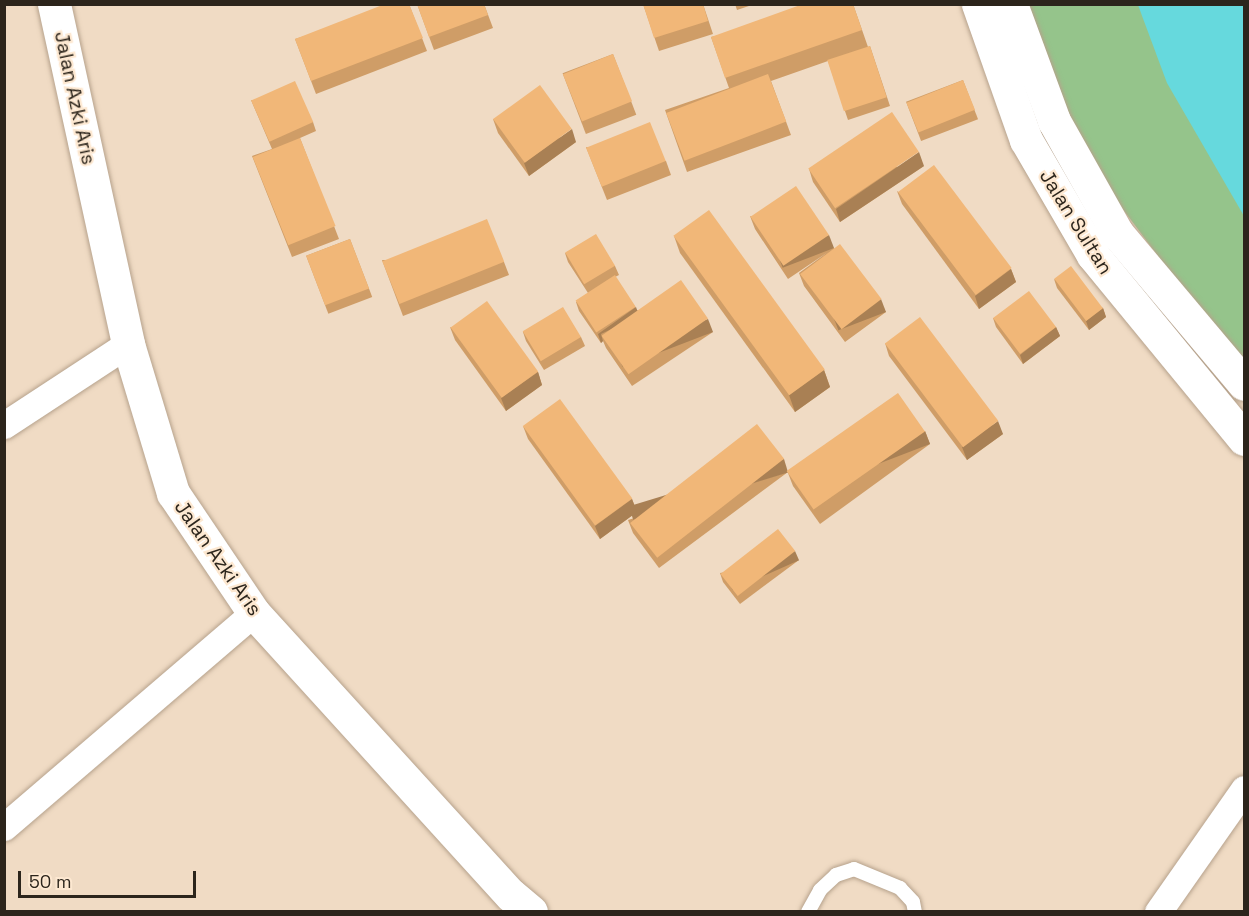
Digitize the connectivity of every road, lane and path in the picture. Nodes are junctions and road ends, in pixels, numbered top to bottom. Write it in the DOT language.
graph roads {
  1 [pos="54,4"];
  2 [pos="978,4"];
  3 [pos="1011,4"];
  4 [pos="128,344"];
  5 [pos="1245,384"];
  6 [pos="4,424"];
  7 [pos="1245,439"];
  8 [pos="254,612"];
  9 [pos="1245,789"];
  10 [pos="4,827"];
  11 [pos="531,912"];
  12 [pos="808,912"];
  13 [pos="915,912"];
  14 [pos="1158,912"];
  1 -- 4 [label="main road, Jalan Azki Aris"];
  2 -- 7 [label="main road, Jalan Sultan"];
  3 -- 5 [label="main road, Jalan Sultan"];
  4 -- 6 [label="street"];
  4 -- 8 [label="main road, Jalan Azki Aris"];
  8 -- 10 [label="street"];
  8 -- 11 [label="main road, Jalan Azki Aris"];
  9 -- 14 [label="street"];
  12 -- 13 [label="lane"];
}
